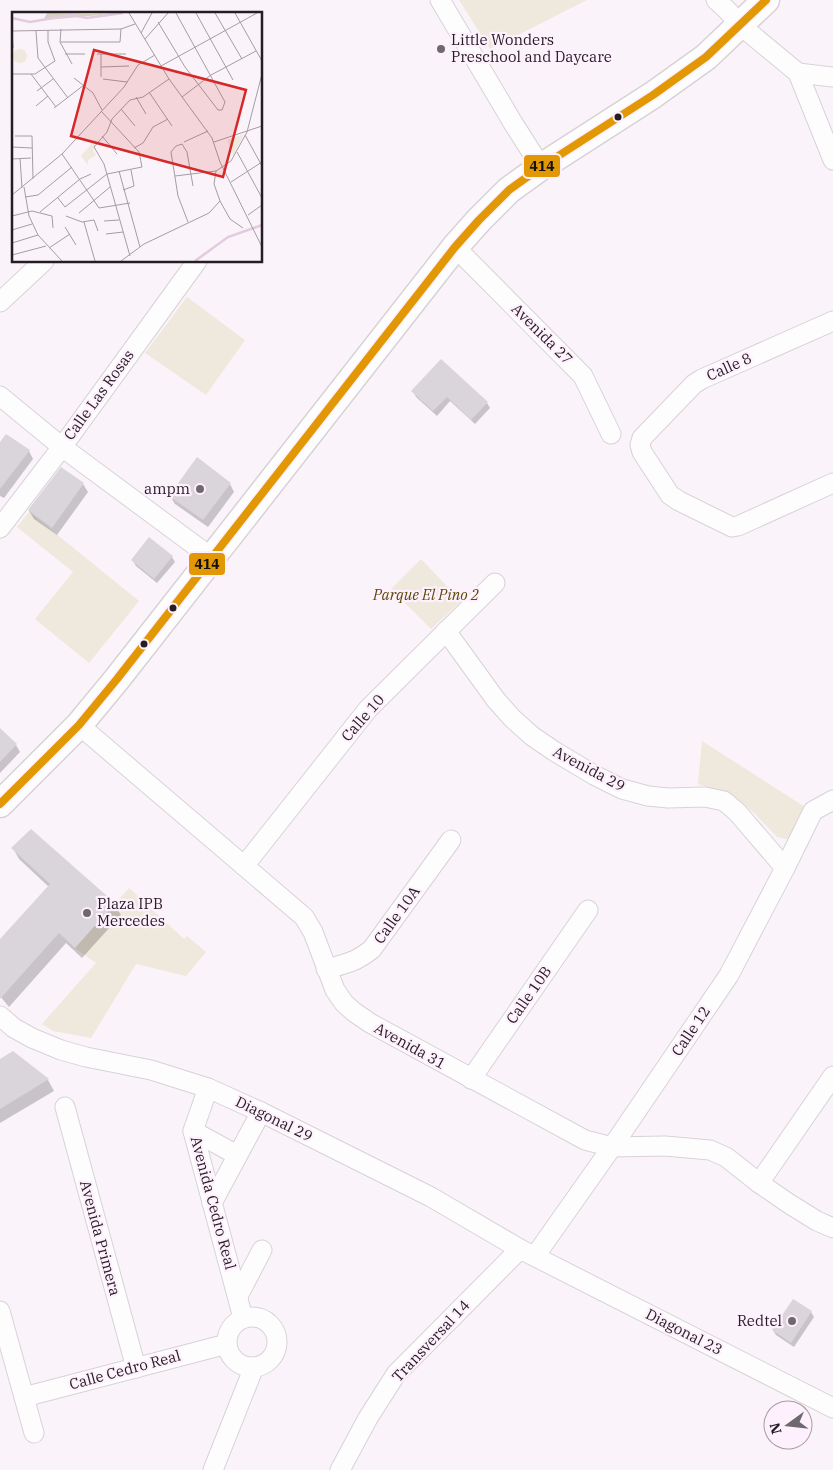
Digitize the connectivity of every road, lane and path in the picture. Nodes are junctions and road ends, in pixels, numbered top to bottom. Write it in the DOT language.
graph roads {
  1 [pos="440,0"];
  2 [pos="716,0"];
  3 [pos="766,0"];
  4 [pos="740,26"];
  5 [pos="798,73"];
  6 [pos="833,77"];
  7 [pos="833,160"];
  8 [pos="541,167"];
  9 [pos="455,247"];
  10 [pos="43,262"];
  11 [pos="196,262"];
  12 [pos="0,302"];
  13 [pos="833,321"];
  14 [pos="0,396"];
  15 [pos="611,434"];
  16 [pos="62,446"];
  17 [pos="833,483"];
  18 [pos="0,528"];
  19 [pos="212,558"];
  20 [pos="495,582"];
  21 [pos="446,631"];
  22 [pos="79,725"];
  23 [pos="833,800"];
  24 [pos="0,804"];
  25 [pos="451,840"];
  26 [pos="244,866"];
  27 [pos="785,868"];
  28 [pos="588,910"];
  29 [pos="326,970"];
  30 [pos="0,1016"];
  31 [pos="833,1076"];
  32 [pos="471,1079"];
  33 [pos="208,1088"];
  34 [pos="65,1107"];
  35 [pos="261,1112"];
  36 [pos="193,1131"];
  37 [pos="612,1147"];
  38 [pos="237,1155"];
  39 [pos="759,1183"];
  40 [pos="212,1203"];
  41 [pos="833,1228"];
  42 [pos="262,1250"];
  43 [pos="527,1252"];
  44 [pos="238,1296"];
  45 [pos="0,1311"];
  46 [pos="243,1318"];
  47 [pos="227,1344"];
  48 [pos="254,1367"];
  49 [pos="136,1368"];
  50 [pos="24,1397"];
  51 [pos="833,1408"];
  52 [pos="34,1433"];
  53 [pos="210,1469"];
  54 [pos="340,1470"];
  1 -- 8 [label="street"];
  2 -- 4 [label="street"];
  3 -- 4 [label="main road"];
  4 -- 5 [label="street"];
  4 -- 8 [label="main road"];
  5 -- 6 [label="street"];
  5 -- 7 [label="street"];
  8 -- 9 [label="main road"];
  9 -- 15 [label="street, Avenida 27"];
  9 -- 19 [label="main road"];
  10 -- 12 [label="street"];
  11 -- 16 [label="street, Calle Las Rosas"];
  13 -- 17 [label="street, Calle 8"];
  14 -- 16 [label="street"];
  16 -- 18 [label="street, Calle Las Rosas"];
  16 -- 19 [label="street"];
  19 -- 22 [label="main road"];
  20 -- 21 [label="street, Calle 10"];
  21 -- 26 [label="street, Calle 10"];
  21 -- 27 [label="street, Avenida 29"];
  22 -- 24 [label="main road"];
  22 -- 26 [label="street, Avenida 31"];
  23 -- 27 [label="street, Calle 12"];
  25 -- 29 [label="street, Calle 10A"];
  26 -- 29 [label="street, Avenida 31"];
  27 -- 37 [label="street, Calle 12"];
  28 -- 32 [label="street, Calle 10B"];
  29 -- 32 [label="street, Avenida 31"];
  30 -- 33 [label="street, Diagonal 29"];
  31 -- 39 [label="street"];
  32 -- 37 [label="street, Avenida 31"];
  33 -- 35 [label="street, Diagonal 29"];
  33 -- 36 [label="street, Avenida Cedro Real"];
  34 -- 49 [label="street, Avenida Primera"];
  35 -- 38 [label="street"];
  35 -- 43 [label="street, Diagonal 29"];
  36 -- 38 [label="street"];
  36 -- 40 [label="street, Avenida Cedro Real"];
  37 -- 39 [label="street, Avenida 31"];
  37 -- 43 [label="street, Calle 12"];
  38 -- 40 [label="street"];
  39 -- 41 [label="street, Avenida 31"];
  40 -- 44 [label="street, Avenida Cedro Real"];
  42 -- 44 [label="street"];
  43 -- 51 [label="street, Diagonal 23"];
  43 -- 54 [label="street, Transversal 14"];
  44 -- 46 [label="street, Avenida Cedro Real"];
  45 -- 50 [label="street"];
  46 -- 47 [label="street"];
  46 -- 48 [label="street"];
  47 -- 48 [label="street"];
  47 -- 49 [label="street, Calle Cedro Real"];
  48 -- 53 [label="street"];
  49 -- 50 [label="street, Calle Cedro Real"];
  50 -- 52 [label="street"];
}
